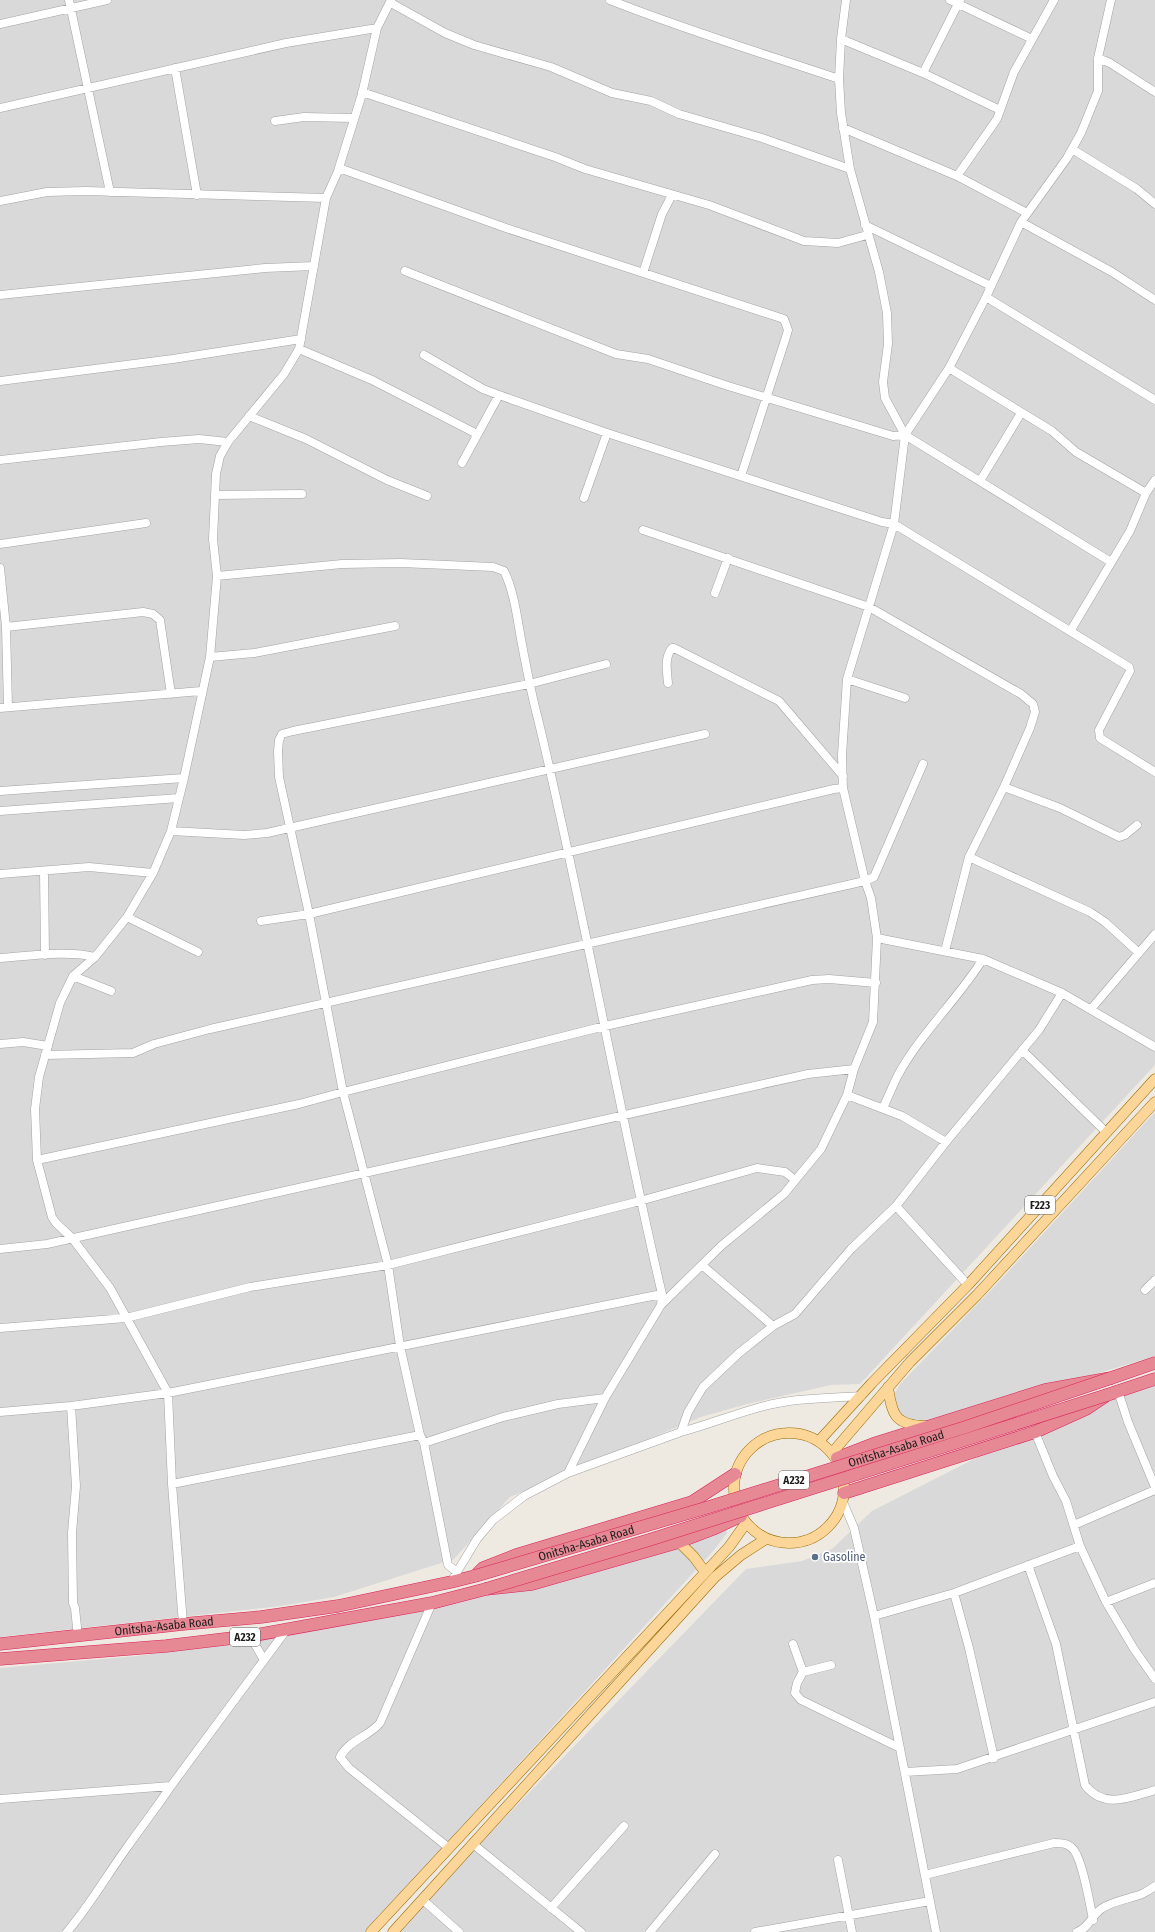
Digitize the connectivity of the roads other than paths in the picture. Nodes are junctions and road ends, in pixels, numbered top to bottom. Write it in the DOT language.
graph roads {
  1 [pos="69,0"];
  2 [pos="108,0"];
  3 [pos="610,0"];
  4 [pos="846,0"];
  5 [pos="950,0"];
  6 [pos="1054,0"];
  7 [pos="1111,0"];
  8 [pos="391,1"];
  9 [pos="959,2"];
  10 [pos="70,9"];
  11 [pos="0,24"];
  12 [pos="377,28"];
  13 [pos="841,39"];
  14 [pos="1032,39"];
  15 [pos="1098,58"];
  16 [pos="175,68"];
  17 [pos="923,73"];
  18 [pos="839,79"];
  19 [pos="86,89"];
  20 [pos="362,92"];
  21 [pos="1155,92"];
  22 [pos="0,108"];
  23 [pos="1000,110"];
  24 [pos="354,118"];
  25 [pos="275,120"];
  26 [pos="843,128"];
  27 [pos="1072,149"];
  28 [pos="339,168"];
  29 [pos="850,169"];
  30 [pos="957,176"];
  31 [pos="110,192"];
  32 [pos="198,195"];
  33 [pos="672,195"];
  34 [pos="326,198"];
  35 [pos="0,201"];
  36 [pos="1155,204"];
  37 [pos="1027,213"];
  38 [pos="1021,222"];
  39 [pos="865,225"];
  40 [pos="867,235"];
  41 [pos="314,266"];
  42 [pos="405,271"];
  43 [pos="643,273"];
  44 [pos="991,286"];
  45 [pos="0,295"];
  46 [pos="986,297"];
  47 [pos="1155,300"];
  48 [pos="301,339"];
  49 [pos="299,349"];
  50 [pos="424,355"];
  51 [pos="949,368"];
  52 [pos="0,381"];
  53 [pos="499,396"];
  54 [pos="767,397"];
  55 [pos="1155,400"];
  56 [pos="1021,413"];
  57 [pos="249,416"];
  58 [pos="607,433"];
  59 [pos="477,434"];
  60 [pos="905,435"];
  61 [pos="228,442"];
  62 [pos="0,460"];
  63 [pos="462,463"];
  64 [pos="740,476"];
  65 [pos="1155,480"];
  66 [pos="980,481"];
  67 [pos="1146,493"];
  68 [pos="302,494"];
  69 [pos="215,495"];
  70 [pos="427,496"];
  71 [pos="584,498"];
  72 [pos="146,523"];
  73 [pos="894,524"];
  74 [pos="643,530"];
  75 [pos="0,544"];
  76 [pos="728,558"];
  77 [pos="1111,562"];
  78 [pos="0,568"];
  79 [pos="217,576"];
  80 [pos="715,593"];
  81 [pos="869,607"];
  82 [pos="395,626"];
  83 [pos="6,627"];
  84 [pos="1071,630"];
  85 [pos="210,657"];
  86 [pos="606,664"];
  87 [pos="847,679"];
  88 [pos="668,683"];
  89 [pos="529,684"];
  90 [pos="202,691"];
  91 [pos="171,694"];
  92 [pos="904,698"];
  93 [pos="4,707"];
  94 [pos="705,734"];
  95 [pos="923,764"];
  96 [pos="550,768"];
  97 [pos="1155,772"];
  98 [pos="843,776"];
  99 [pos="184,778"];
  100 [pos="1004,787"];
  101 [pos="843,788"];
  102 [pos="0,791"];
  103 [pos="179,798"];
  104 [pos="0,811"];
  105 [pos="1137,825"];
  106 [pos="291,827"];
  107 [pos="171,830"];
  108 [pos="567,852"];
  109 [pos="969,857"];
  110 [pos="44,871"];
  111 [pos="153,873"];
  112 [pos="0,874"];
  113 [pos="865,881"];
  114 [pos="309,914"];
  115 [pos="126,917"];
  116 [pos="261,921"];
  117 [pos="1155,934"];
  118 [pos="877,938"];
  119 [pos="587,944"];
  120 [pos="945,951"];
  121 [pos="198,952"];
  122 [pos="1139,953"];
  123 [pos="45,955"];
  124 [pos="95,956"];
  125 [pos="0,958"];
  126 [pos="983,959"];
  127 [pos="73,976"];
  128 [pos="876,983"];
  129 [pos="111,992"];
  130 [pos="1062,993"];
  131 [pos="325,1003"];
  132 [pos="1091,1009"];
  133 [pos="605,1026"];
  134 [pos="0,1044"];
  135 [pos="48,1046"];
  136 [pos="1155,1047"];
  137 [pos="1022,1050"];
  138 [pos="46,1055"];
  139 [pos="854,1069"];
  140 [pos="1155,1079"];
  141 [pos="343,1092"];
  142 [pos="846,1095"];
  143 [pos="1155,1102"];
  144 [pos="883,1108"];
  145 [pos="623,1116"];
  146 [pos="1107,1132"];
  147 [pos="946,1142"];
  148 [pos="37,1160"];
  149 [pos="365,1173"];
  150 [pos="795,1180"];
  151 [pos="640,1201"];
  152 [pos="896,1206"];
  153 [pos="72,1238"];
  154 [pos="0,1249"];
  155 [pos="388,1265"];
  156 [pos="702,1265"];
  157 [pos="1155,1280"];
  158 [pos="968,1284"];
  159 [pos="1144,1290"];
  160 [pos="662,1294"];
  161 [pos="661,1305"];
  162 [pos="126,1318"];
  163 [pos="773,1326"];
  164 [pos="0,1328"];
  165 [pos="925,1331"];
  166 [pos="934,1339"];
  167 [pos="400,1346"];
  168 [pos="1155,1363"];
  169 [pos="1111,1378"];
  170 [pos="1155,1379"];
  171 [pos="888,1388"];
  172 [pos="1113,1393"];
  173 [pos="168,1394"];
  174 [pos="861,1396"];
  175 [pos="605,1398"];
  176 [pos="71,1406"];
  177 [pos="0,1412"];
  178 [pos="931,1426"];
  179 [pos="681,1432"];
  180 [pos="1035,1432"];
  181 [pos="422,1439"];
  182 [pos="819,1441"];
  183 [pos="835,1456"];
  184 [pos="568,1472"];
  185 [pos="736,1474"];
  186 [pos="172,1484"];
  187 [pos="1155,1487"];
  188 [pos="1155,1490"];
  189 [pos="843,1498"];
  190 [pos="743,1519"];
  191 [pos="1074,1525"];
  192 [pos="766,1539"];
  193 [pos="679,1542"];
  194 [pos="1080,1546"];
  195 [pos="1028,1565"];
  196 [pos="705,1572"];
  197 [pos="475,1576"];
  198 [pos="454,1577"];
  199 [pos="1155,1583"];
  200 [pos="486,1589"];
  201 [pos="954,1593"];
  202 [pos="1106,1602"];
  203 [pos="432,1603"];
  204 [pos="874,1616"];
  205 [pos="183,1624"];
  206 [pos="287,1629"];
  207 [pos="100,1634"];
  208 [pos="250,1636"];
  209 [pos="78,1637"];
  210 [pos="0,1644"];
  211 [pos="794,1644"];
  212 [pos="105,1652"];
  213 [pos="0,1659"];
  214 [pos="264,1660"];
  215 [pos="831,1665"];
  216 [pos="803,1672"];
  217 [pos="1155,1679"];
  218 [pos="1155,1702"];
  219 [pos="1073,1729"];
  220 [pos="900,1748"];
  221 [pos="994,1758"];
  222 [pos="905,1772"];
  223 [pos="171,1786"];
  224 [pos="1155,1790"];
  225 [pos="0,1799"];
  226 [pos="624,1826"];
  227 [pos="473,1844"];
  228 [pos="449,1848"];
  229 [pos="715,1854"];
  230 [pos="838,1860"];
  231 [pos="925,1875"];
  232 [pos="1155,1886"];
  233 [pos="423,1900"];
  234 [pos="930,1901"];
  235 [pos="551,1908"];
  236 [pos="849,1917"];
  237 [pos="1093,1920"];
  238 [pos="765,1931"];
  239 [pos="67,1932"];
  240 [pos="371,1932"];
  241 [pos="393,1932"];
  242 [pos="459,1932"];
  243 [pos="581,1932"];
  244 [pos="650,1932"];
  245 [pos="755,1932"];
  246 [pos="852,1932"];
  247 [pos="936,1932"];
  248 [pos="1077,1932"];
  1 -- 10 [label="street"];
  2 -- 10 [label="street"];
  3 -- 18 [label="street"];
  4 -- 13 [label="street"];
  5 -- 9 [label="street"];
  6 -- 14 [label="street"];
  7 -- 15 [label="street"];
  8 -- 12 [label="street"];
  8 -- 29 [label="street"];
  9 -- 14 [label="street"];
  9 -- 17 [label="street"];
  10 -- 11 [label="street"];
  10 -- 19 [label="street"];
  12 -- 16 [label="street"];
  12 -- 20 [label="street"];
  13 -- 17 [label="street"];
  13 -- 18 [label="street"];
  14 -- 23 [label="street"];
  15 -- 21 [label="street"];
  15 -- 27 [label="street"];
  16 -- 19 [label="street"];
  16 -- 32 [label="street"];
  17 -- 23 [label="street"];
  18 -- 26 [label="street"];
  19 -- 22 [label="street"];
  19 -- 31 [label="street"];
  20 -- 24 [label="street"];
  20 -- 33 [label="street"];
  23 -- 30 [label="street"];
  24 -- 25 [label="street"];
  24 -- 28 [label="street"];
  26 -- 29 [label="street"];
  26 -- 30 [label="street"];
  27 -- 36 [label="street"];
  27 -- 37 [label="street"];
  28 -- 34 [label="street"];
  28 -- 43 [label="street"];
  29 -- 39 [label="street"];
  30 -- 37 [label="street"];
  31 -- 32 [label="street"];
  31 -- 35 [label="street"];
  32 -- 34 [label="street"];
  33 -- 40 [label="street"];
  33 -- 43 [label="street"];
  34 -- 41 [label="street"];
  37 -- 38 [label="street"];
  38 -- 44 [label="street"];
  38 -- 47 [label="street"];
  39 -- 40 [label="street"];
  39 -- 44 [label="street"];
  40 -- 60 [label="street"];
  41 -- 45 [label="street"];
  41 -- 48 [label="street"];
  42 -- 54 [label="street"];
  43 -- 54 [label="street"];
  44 -- 46 [label="street"];
  46 -- 51 [label="street"];
  46 -- 55 [label="street"];
  48 -- 49 [label="street"];
  48 -- 52 [label="street"];
  49 -- 57 [label="street"];
  49 -- 59 [label="street"];
  50 -- 53 [label="street"];
  51 -- 56 [label="street"];
  51 -- 60 [label="street"];
  53 -- 58 [label="street"];
  53 -- 59 [label="street"];
  54 -- 60 [label="street"];
  54 -- 64 [label="street"];
  56 -- 66 [label="street"];
  56 -- 67 [label="street"];
  57 -- 61 [label="street"];
  57 -- 70 [label="street"];
  58 -- 64 [label="street"];
  58 -- 71 [label="street"];
  59 -- 63 [label="street"];
  60 -- 66 [label="street"];
  60 -- 73 [label="street"];
  61 -- 62 [label="street"];
  61 -- 69 [label="street"];
  64 -- 73 [label="street"];
  65 -- 67 [label="street"];
  66 -- 77 [label="street"];
  67 -- 77 [label="street"];
  68 -- 69 [label="street"];
  69 -- 79 [label="street"];
  72 -- 75 [label="street"];
  73 -- 81 [label="street"];
  73 -- 84 [label="street"];
  74 -- 76 [label="street"];
  76 -- 80 [label="street"];
  76 -- 81 [label="street"];
  77 -- 84 [label="street"];
  78 -- 83 [label="street"];
  79 -- 85 [label="street"];
  79 -- 89 [label="street"];
  81 -- 87 [label="street"];
  81 -- 100 [label="street"];
  82 -- 85 [label="street"];
  83 -- 91 [label="street"];
  83 -- 93 [label="street"];
  84 -- 97 [label="street"];
  85 -- 90 [label="street"];
  86 -- 89 [label="street"];
  87 -- 92 [label="street"];
  87 -- 98 [label="street"];
  88 -- 98 [label="street"];
  89 -- 96 [label="street"];
  89 -- 106 [label="street"];
  90 -- 91 [label="street"];
  90 -- 99 [label="street"];
  91 -- 93 [label="street"];
  94 -- 96 [label="street"];
  95 -- 113 [label="street"];
  96 -- 106 [label="street"];
  96 -- 108 [label="street"];
  98 -- 101 [label="street"];
  99 -- 102 [label="street"];
  99 -- 103 [label="street"];
  100 -- 105 [label="street"];
  100 -- 109 [label="street"];
  101 -- 108 [label="street"];
  101 -- 113 [label="street"];
  103 -- 104 [label="street"];
  103 -- 107 [label="street"];
  106 -- 107 [label="street"];
  106 -- 114 [label="street"];
  107 -- 111 [label="street"];
  108 -- 114 [label="street"];
  108 -- 119 [label="street"];
  109 -- 120 [label="street"];
  109 -- 122 [label="street"];
  110 -- 111 [label="street"];
  110 -- 112 [label="street"];
  110 -- 123 [label="street"];
  111 -- 115 [label="street"];
  113 -- 118 [label="street"];
  113 -- 119 [label="street"];
  114 -- 116 [label="street"];
  114 -- 131 [label="street"];
  115 -- 121 [label="street"];
  115 -- 124 [label="street"];
  117 -- 122 [label="street"];
  118 -- 120 [label="street"];
  118 -- 128 [label="street"];
  119 -- 131 [label="street"];
  119 -- 133 [label="street"];
  120 -- 126 [label="street"];
  122 -- 132 [label="street"];
  123 -- 124 [label="street"];
  123 -- 125 [label="street"];
  124 -- 127 [label="street"];
  126 -- 130 [label="street"];
  126 -- 144 [label="street"];
  127 -- 129 [label="street"];
  127 -- 135 [label="street"];
  128 -- 133 [label="street"];
  128 -- 139 [label="street"];
  130 -- 132 [label="street"];
  130 -- 137 [label="street"];
  131 -- 138 [label="street"];
  131 -- 141 [label="street"];
  132 -- 136 [label="street"];
  133 -- 141 [label="street"];
  133 -- 145 [label="street"];
  134 -- 135 [label="street"];
  135 -- 138 [label="street"];
  137 -- 146 [label="street"];
  137 -- 147 [label="street"];
  138 -- 148 [label="street"];
  139 -- 142 [label="street"];
  139 -- 145 [label="street"];
  140 -- 146 [label="main road, F223"];
  141 -- 148 [label="street"];
  141 -- 149 [label="street"];
  142 -- 144 [label="street"];
  142 -- 150 [label="street"];
  143 -- 166 [label="main road, F223"];
  144 -- 147 [label="street"];
  145 -- 149 [label="street"];
  145 -- 151 [label="street"];
  146 -- 158 [label="main road, F223"];
  147 -- 152 [label="street"];
  148 -- 153 [label="street"];
  149 -- 153 [label="street"];
  149 -- 155 [label="street"];
  150 -- 151 [label="street"];
  150 -- 156 [label="street"];
  151 -- 155 [label="street"];
  151 -- 160 [label="street"];
  152 -- 158 [label="street"];
  152 -- 163 [label="street"];
  153 -- 154 [label="street"];
  153 -- 162 [label="street"];
  155 -- 162 [label="street"];
  155 -- 167 [label="street"];
  156 -- 161 [label="street"];
  156 -- 163 [label="street"];
  157 -- 159 [label="street"];
  158 -- 165 [label="main road, F223"];
  160 -- 161 [label="street"];
  160 -- 167 [label="street"];
  161 -- 175 [label="street"];
  162 -- 164 [label="street"];
  162 -- 173 [label="street"];
  163 -- 179 [label="street"];
  165 -- 166 [label="main road"];
  165 -- 174 [label="main road, F223"];
  166 -- 171 [label="main road, F223"];
  167 -- 173 [label="street"];
  167 -- 181 [label="street"];
  168 -- 169 [label="highway, Onitsha-Asaba Road / A232"];
  169 -- 178 [label="highway"];
  169 -- 197 [label="highway, Onitsha-Asaba Road / A232, bridge"];
  170 -- 172 [label="highway, A232"];
  171 -- 178 [label="main road"];
  171 -- 183 [label="main road, F223"];
  172 -- 180 [label="highway"];
  172 -- 187 [label="street"];
  172 -- 200 [label="highway, A232, bridge"];
  173 -- 176 [label="street"];
  173 -- 186 [label="street"];
  174 -- 179 [label="street"];
  174 -- 182 [label="main road, F223"];
  175 -- 181 [label="street"];
  175 -- 184 [label="street"];
  176 -- 177 [label="street"];
  176 -- 209 [label="street"];
  178 -- 183 [label="highway"];
  179 -- 184 [label="street"];
  180 -- 189 [label="highway"];
  180 -- 191 [label="street"];
  181 -- 186 [label="street"];
  181 -- 198 [label="street"];
  182 -- 183 [label="main road"];
  182 -- 185 [label="main road"];
  183 -- 189 [label="main road"];
  184 -- 198 [label="street"];
  185 -- 190 [label="main road"];
  185 -- 197 [label="highway"];
  186 -- 205 [label="street"];
  188 -- 191 [label="street"];
  189 -- 192 [label="main road"];
  189 -- 204 [label="street"];
  190 -- 192 [label="main road"];
  190 -- 193 [label="highway"];
  190 -- 196 [label="main road"];
  191 -- 194 [label="street"];
  192 -- 227 [label="main road"];
  193 -- 196 [label="main road"];
  193 -- 200 [label="highway"];
  194 -- 195 [label="street"];
  194 -- 202 [label="street"];
  195 -- 201 [label="street"];
  195 -- 219 [label="street"];
  196 -- 228 [label="main road"];
  197 -- 198 [label="highway, Onitsha-Asaba Road / A232"];
  198 -- 205 [label="highway, Onitsha-Asaba Road / A232"];
  199 -- 202 [label="street"];
  200 -- 203 [label="highway, A232"];
  201 -- 204 [label="street"];
  201 -- 221 [label="street"];
  202 -- 217 [label="street"];
  203 -- 206 [label="highway, A232"];
  203 -- 228 [label="street"];
  204 -- 220 [label="street"];
  205 -- 207 [label="highway, Onitsha-Asaba Road / A232"];
  206 -- 208 [label="highway, A232"];
  206 -- 214 [label="street"];
  207 -- 209 [label="highway, Onitsha-Asaba Road / A232"];
  207 -- 212 [label="highway"];
  208 -- 212 [label="highway, A232"];
  208 -- 214 [label="street"];
  209 -- 210 [label="highway, Onitsha-Asaba Road / A232"];
  211 -- 216 [label="street"];
  212 -- 213 [label="highway, A232"];
  214 -- 223 [label="street"];
  215 -- 216 [label="street"];
  216 -- 220 [label="street"];
  218 -- 219 [label="street"];
  219 -- 221 [label="street"];
  219 -- 224 [label="street"];
  220 -- 222 [label="street"];
  221 -- 222 [label="street"];
  222 -- 231 [label="street"];
  223 -- 225 [label="street"];
  223 -- 239 [label="street"];
  226 -- 235 [label="street"];
  227 -- 233 [label="main road"];
  227 -- 235 [label="street"];
  228 -- 240 [label="main road"];
  229 -- 244 [label="street"];
  230 -- 236 [label="street"];
  231 -- 234 [label="street"];
  231 -- 237 [label="street"];
  232 -- 237 [label="street"];
  233 -- 241 [label="main road"];
  233 -- 242 [label="street"];
  234 -- 236 [label="street"];
  234 -- 247 [label="street"];
  235 -- 243 [label="street"];
  236 -- 238 [label="street"];
  236 -- 246 [label="street"];
  237 -- 248 [label="street"];
  238 -- 245 [label="street"];
}
